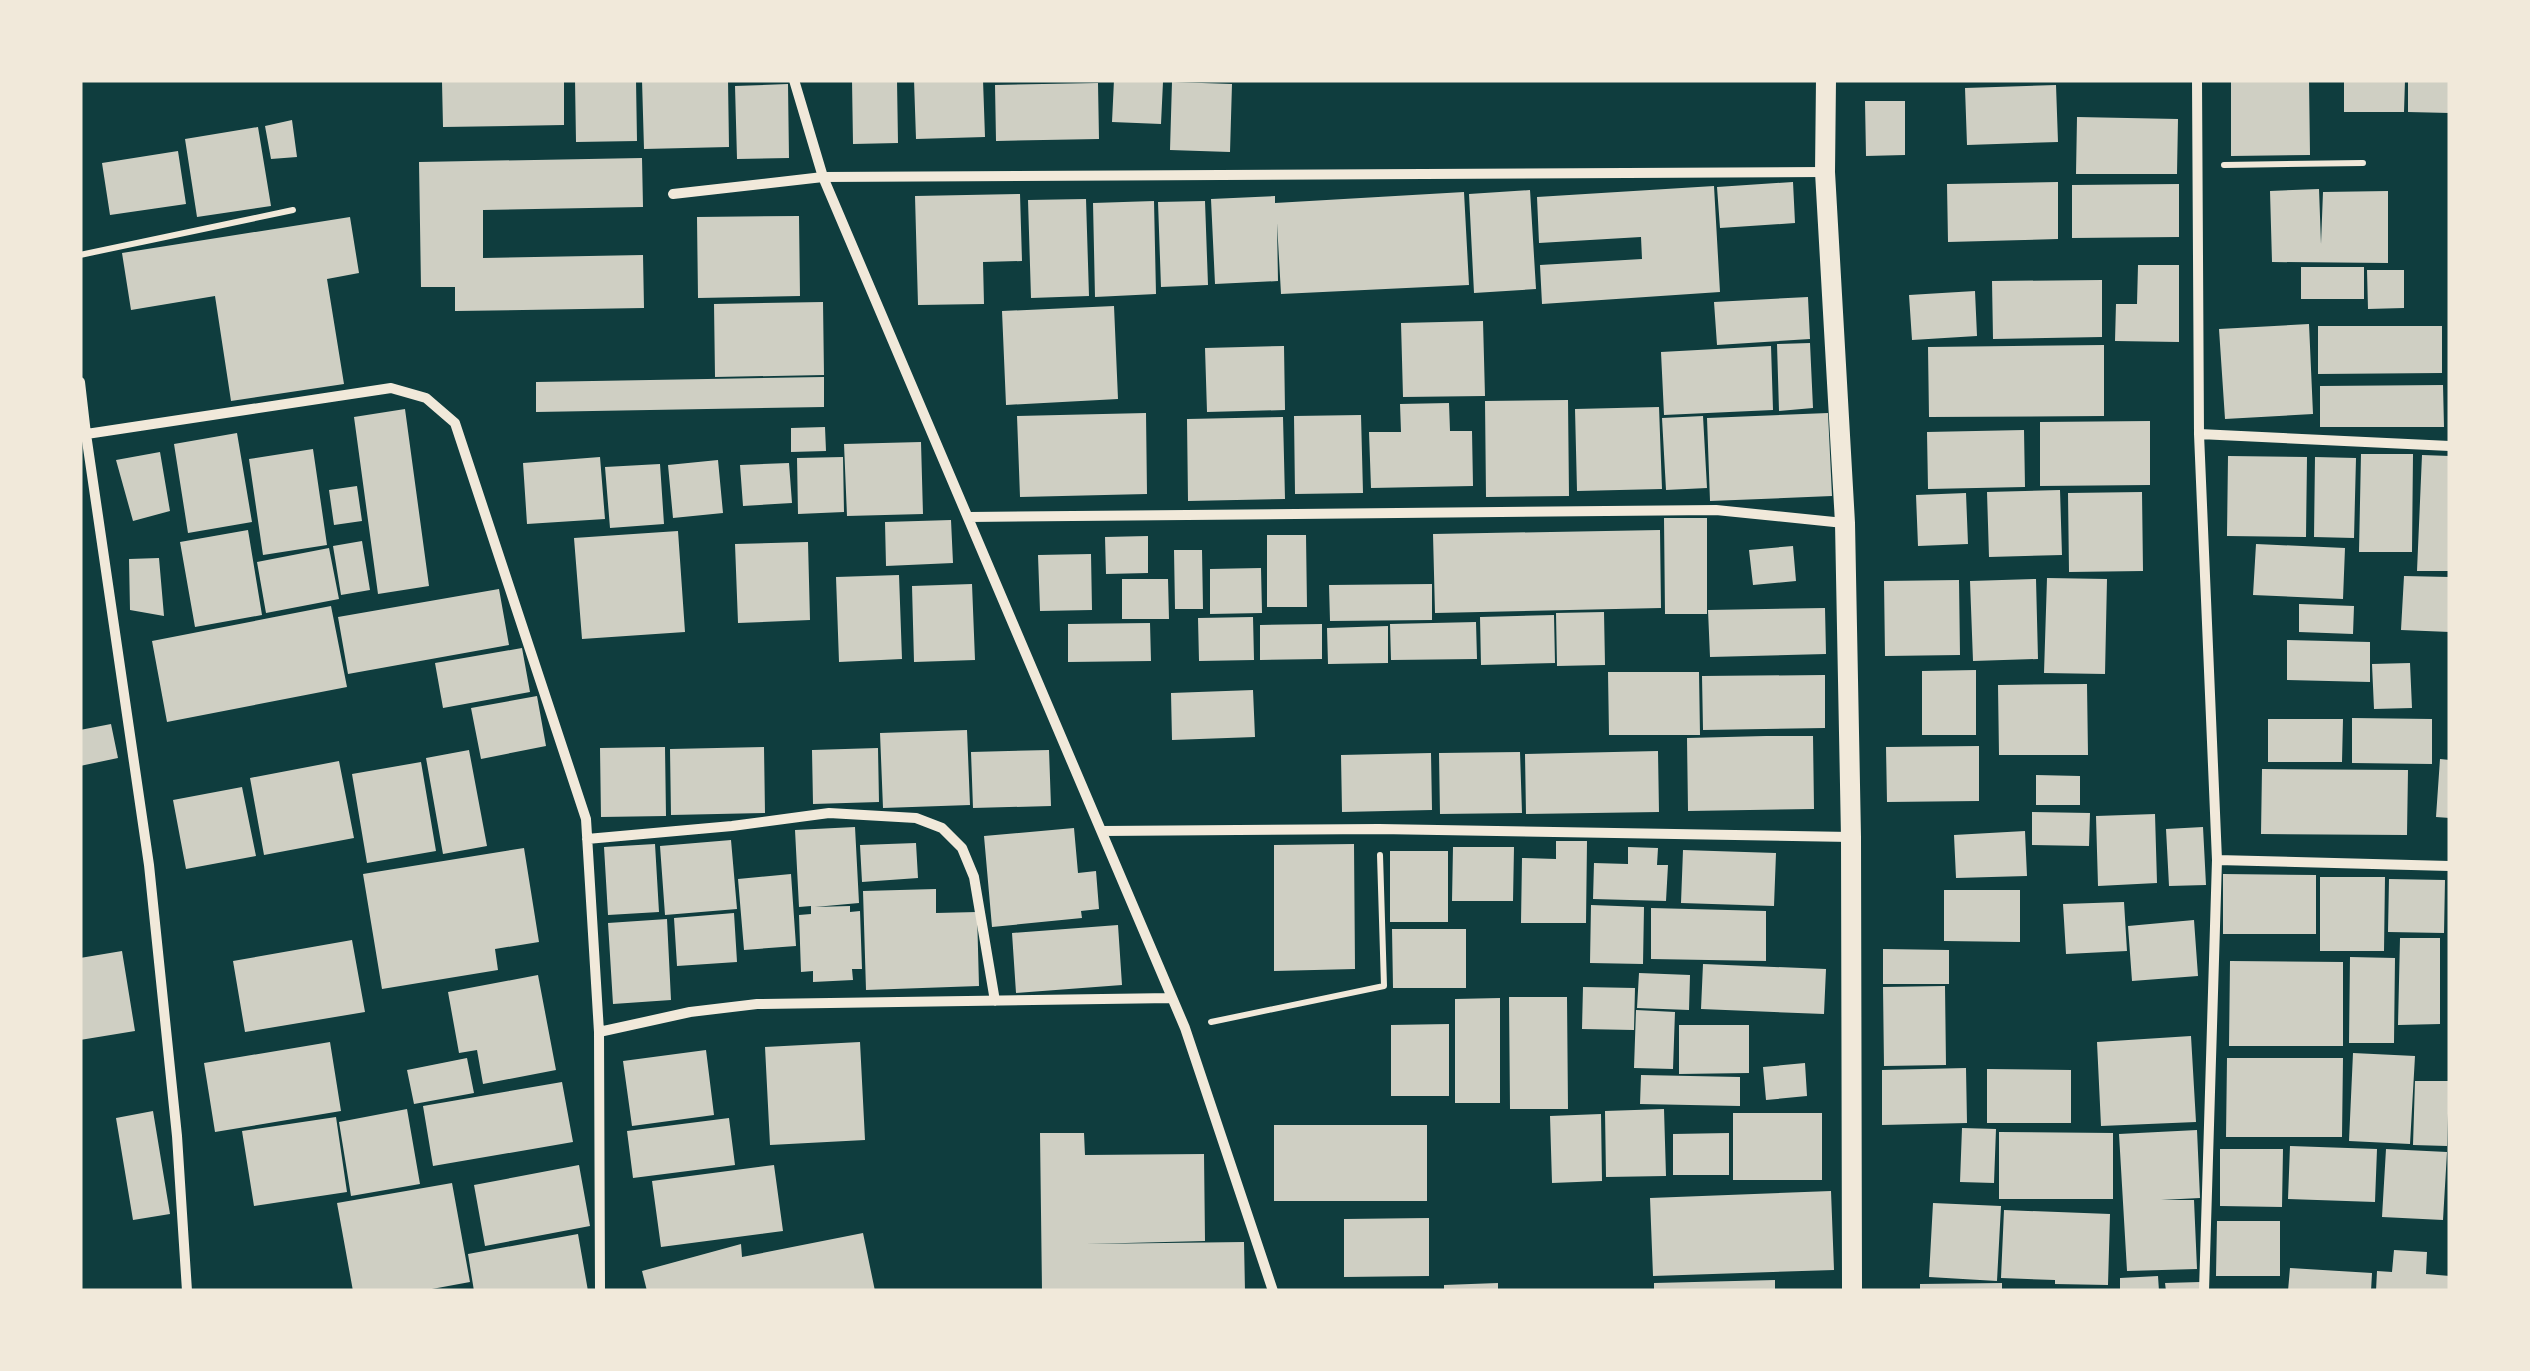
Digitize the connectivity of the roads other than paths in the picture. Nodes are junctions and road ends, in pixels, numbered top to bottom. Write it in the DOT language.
graph roads {
  1 [pos="794,80"];
  2 [pos="1826,80"];
  3 [pos="2197,80"];
  4 [pos="1825,172"];
  5 [pos="823,178"];
  6 [pos="673,194"];
  7 [pos="80,382"];
  8 [pos="83,434"];
  9 [pos="2199,434"];
  10 [pos="2450,446"];
  11 [pos="970,517"];
  12 [pos="1846,523"];
  13 [pos="1102,831"];
  14 [pos="1851,837"];
  15 [pos="587,840"];
  16 [pos="2217,860"];
  17 [pos="2450,866"];
  18 [pos="1172,998"];
  19 [pos="995,1001"];
  20 [pos="599,1032"];
  21 [pos="187,1291"];
  22 [pos="600,1291"];
  23 [pos="1272,1291"];
  24 [pos="1852,1291"];
  25 [pos="2204,1291"];
  1 -- 5 [label="street"];
  2 -- 4 [label="main road"];
  3 -- 9 [label="street"];
  4 -- 5 [label="street"];
  4 -- 12 [label="main road"];
  5 -- 6 [label="street"];
  5 -- 11 [label="street"];
  7 -- 8 [label="street"];
  8 -- 15 [label="street"];
  8 -- 21 [label="street"];
  9 -- 10 [label="street"];
  9 -- 16 [label="street"];
  11 -- 12 [label="street"];
  11 -- 13 [label="street"];
  12 -- 14 [label="main road"];
  13 -- 14 [label="street"];
  13 -- 18 [label="street"];
  14 -- 24 [label="main road"];
  15 -- 19 [label="street"];
  15 -- 20 [label="street"];
  16 -- 17 [label="street"];
  16 -- 25 [label="street"];
  18 -- 19 [label="street"];
  18 -- 23 [label="street"];
  19 -- 20 [label="street"];
  20 -- 22 [label="street"];
}
